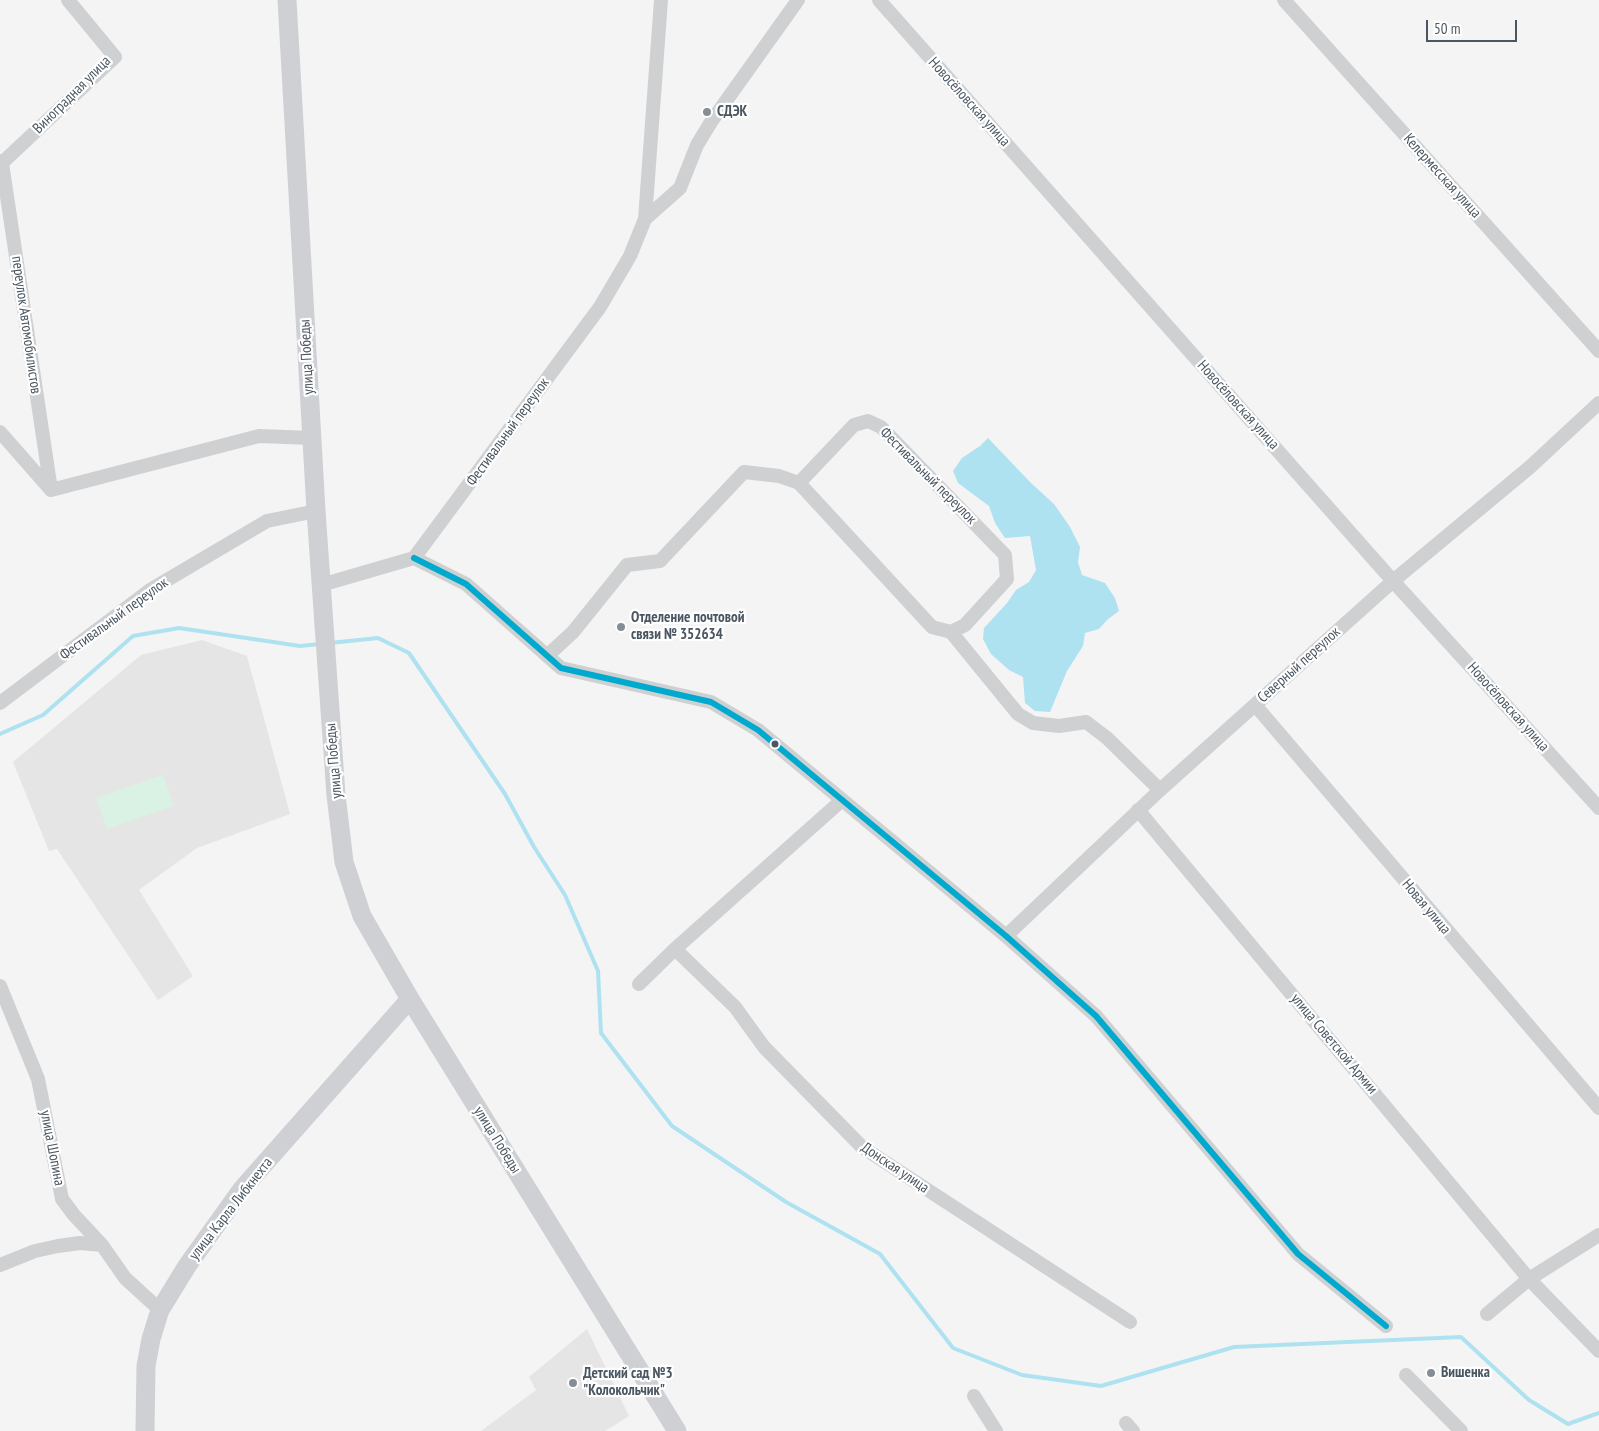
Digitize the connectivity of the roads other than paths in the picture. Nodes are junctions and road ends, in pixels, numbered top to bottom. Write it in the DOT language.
graph roads {
  1 [pos="68,0"];
  2 [pos="286,0"];
  3 [pos="661,0"];
  4 [pos="798,0"];
  5 [pos="879,0"];
  6 [pos="1284,0"];
  7 [pos="1,162"];
  8 [pos="644,218"];
  9 [pos="1599,351"];
  10 [pos="1599,403"];
  11 [pos="0,432"];
  12 [pos="312,438"];
  13 [pos="798,483"];
  14 [pos="51,490"];
  15 [pos="316,511"];
  16 [pos="414,558"];
  17 [pos="1393,580"];
  18 [pos="320,585"];
  19 [pos="951,632"];
  20 [pos="547,656"];
  21 [pos="0,703"];
  22 [pos="1255,704"];
  23 [pos="1160,790"];
  24 [pos="841,801"];
  25 [pos="1599,808"];
  26 [pos="1138,810"];
  27 [pos="1006,936"];
  28 [pos="675,949"];
  29 [pos="639,984"];
  30 [pos="0,986"];
  31 [pos="410,999"];
  32 [pos="1599,1108"];
  33 [pos="1599,1235"];
  34 [pos="102,1245"];
  35 [pos="0,1265"];
  36 [pos="1529,1279"];
  37 [pos="160,1310"];
  38 [pos="1487,1314"];
  39 [pos="1130,1322"];
  40 [pos="1386,1326"];
  41 [pos="1599,1351"];
  42 [pos="1406,1375"];
  43 [pos="974,1396"];
  44 [pos="145,1431"];
  45 [pos="677,1431"];
  46 [pos="996,1431"];
  47 [pos="1462,1431"];
  1 -- 7 [label="street, Виноградная улица"];
  2 -- 12 [label="street, улица Победы"];
  3 -- 8 [label="street, Фестивальный переулок"];
  4 -- 8 [label="street, Фестивальный переулок"];
  5 -- 17 [label="street, Новосёловская улица"];
  6 -- 9 [label="street, Келермесская улица"];
  7 -- 14 [label="street, переулок Автомобилистов"];
  8 -- 16 [label="street, Фестивальный переулок"];
  10 -- 17 [label="street, Северный переулок"];
  11 -- 14 [label="street"];
  12 -- 14 [label="street"];
  12 -- 15 [label="street, улица Победы"];
  13 -- 19 [label="street"];
  13 -- 19 [label="street, Фестивальный переулок"];
  13 -- 20 [label="street"];
  15 -- 18 [label="street, улица Победы"];
  15 -- 21 [label="street, Фестивальный переулок"];
  16 -- 18 [label="street"];
  16 -- 20 [label="street"];
  17 -- 22 [label="street, Северный переулок"];
  17 -- 25 [label="street, Новосёловская улица"];
  18 -- 31 [label="street, улица Победы"];
  19 -- 23 [label="street"];
  20 -- 24 [label="street"];
  22 -- 23 [label="street, Северный переулок"];
  22 -- 32 [label="street, Новая улица"];
  23 -- 26 [label="street, Северный переулок"];
  24 -- 27 [label="street"];
  24 -- 28 [label="street"];
  26 -- 27 [label="street, Северный переулок"];
  26 -- 36 [label="street, улица Советской Армии"];
  27 -- 40 [label="street"];
  28 -- 29 [label="street"];
  28 -- 39 [label="street, Донская улица"];
  30 -- 34 [label="street, улица Шопина"];
  31 -- 37 [label="street, улица Карла Либкнехта"];
  31 -- 45 [label="street, улица Победы"];
  33 -- 36 [label="street"];
  34 -- 35 [label="street"];
  34 -- 37 [label="street, улица Шопина"];
  36 -- 38 [label="street"];
  36 -- 41 [label="street, улица Советской Армии"];
  37 -- 44 [label="street, улица Карла Либкнехта"];
  42 -- 47 [label="street"];
  43 -- 46 [label="street"];
}
